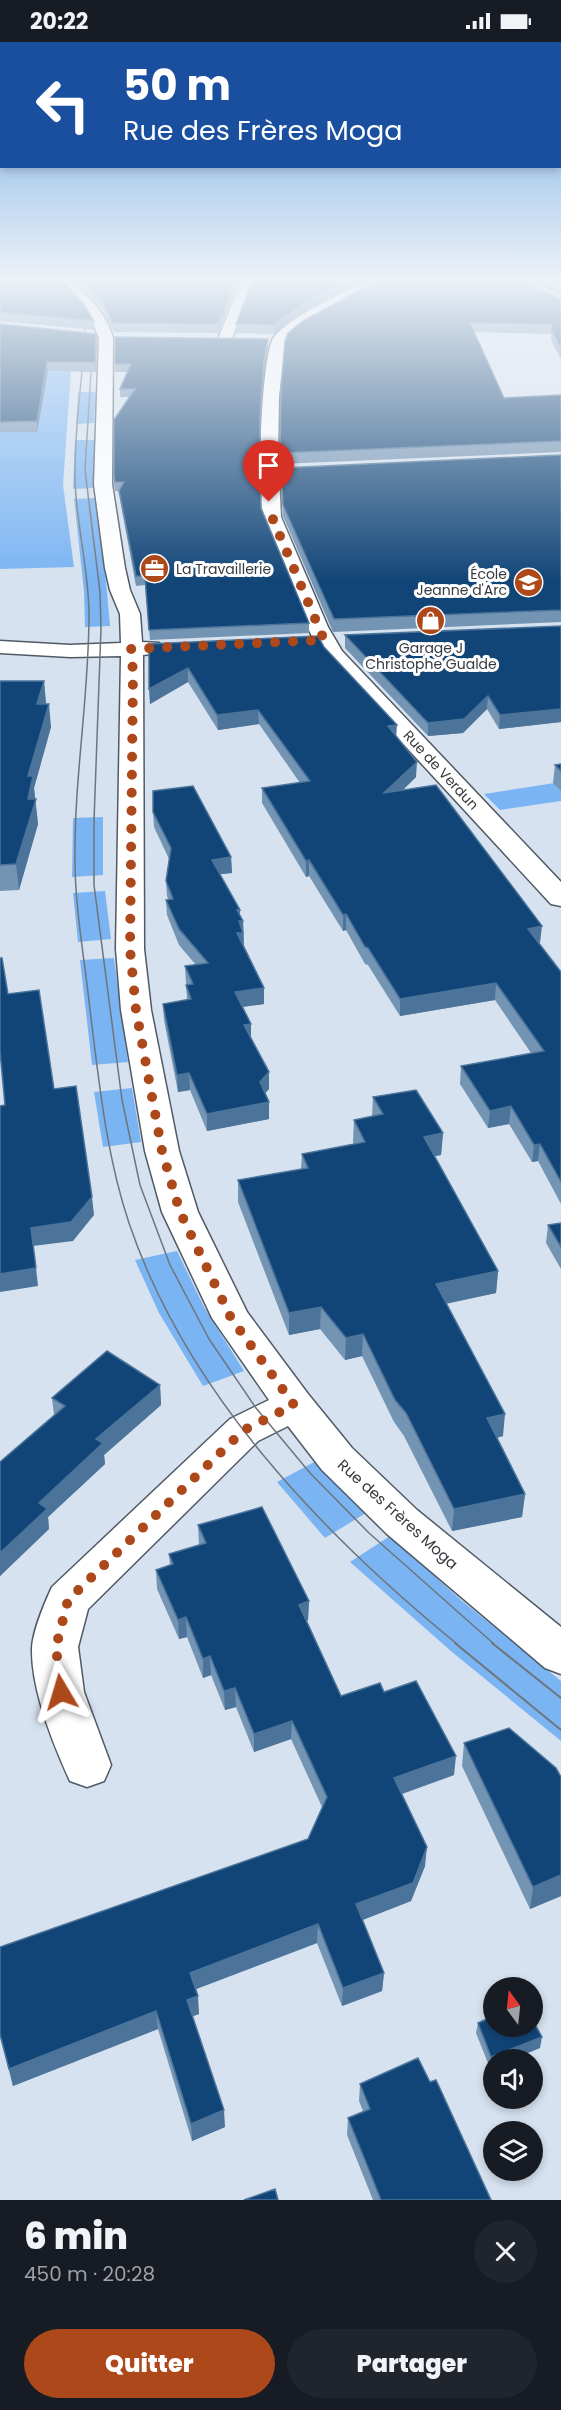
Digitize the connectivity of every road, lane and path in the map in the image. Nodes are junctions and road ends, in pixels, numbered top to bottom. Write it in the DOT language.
graph roads {
  1 [pos="106,380"];
  2 [pos="274,380"];
  3 [pos="0,647"];
  4 [pos="172,647"];
  5 [pos="131,649"];
  6 [pos="561,898"];
  7 [pos="294,1405"];
  8 [pos="561,1654"];
  9 [pos="87,1765"];
  1 -- 5 [label="street, Rue des Frères Moga"];
  2 -- 6 [label="street, Rue de Verdun"];
  3 -- 5 [label="street"];
  4 -- 5 [label="street"];
  5 -- 7 [label="street, Rue des Frères Moga"];
  7 -- 8 [label="street, Rue des Frères Moga"];
  7 -- 9 [label="street"];
}
